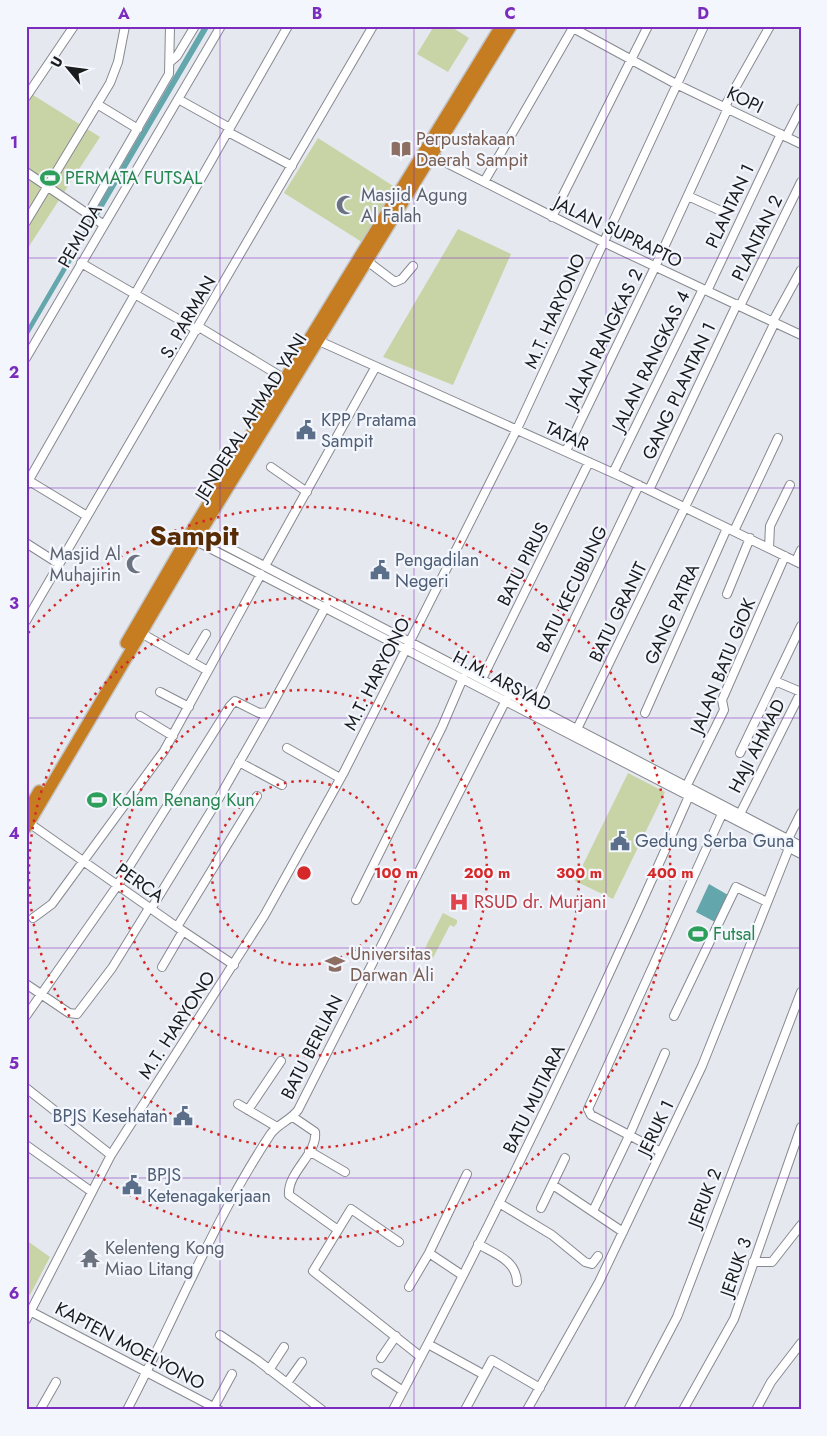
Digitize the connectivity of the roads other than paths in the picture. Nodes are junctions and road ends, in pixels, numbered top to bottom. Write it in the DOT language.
graph roads {
  1 [pos="74,26"];
  2 [pos="125,26"];
  3 [pos="170,26"];
  4 [pos="195,26"];
  5 [pos="221,26"];
  6 [pos="288,26"];
  7 [pos="373,26"];
  8 [pos="511,26"];
  9 [pos="648,26"];
  10 [pos="704,26"];
  11 [pos="770,26"];
  12 [pos="498,27"];
  13 [pos="573,27"];
  14 [pos="632,61"];
  15 [pos="170,62"];
  16 [pos="676,84"];
  17 [pos="26,97"];
  18 [pos="178,99"];
  19 [pos="97,104"];
  20 [pos="726,107"];
  21 [pos="801,108"];
  22 [pos="138,130"];
  23 [pos="229,130"];
  24 [pos="783,135"];
  25 [pos="801,144"];
  26 [pos="428,153"];
  27 [pos="292,166"];
  28 [pos="26,172"];
  29 [pos="484,182"];
  30 [pos="801,182"];
  31 [pos="48,188"];
  32 [pos="688,196"];
  33 [pos="721,211"];
  34 [pos="552,217"];
  35 [pos="95,219"];
  36 [pos="26,222"];
  37 [pos="602,242"];
  38 [pos="367,261"];
  39 [pos="82,263"];
  40 [pos="413,266"];
  41 [pos="655,267"];
  42 [pos="801,270"];
  43 [pos="705,290"];
  44 [pos="136,294"];
  45 [pos="738,305"];
  46 [pos="774,322"];
  47 [pos="198,328"];
  48 [pos="801,335"];
  49 [pos="319,342"];
  50 [pos="26,358"];
  51 [pos="375,368"];
  52 [pos="285,379"];
  53 [pos="517,429"];
  54 [pos="778,438"];
  55 [pos="566,452"];
  56 [pos="589,462"];
  57 [pos="271,467"];
  58 [pos="613,473"];
  59 [pos="27,481"];
  60 [pos="639,485"];
  61 [pos="790,485"];
  62 [pos="650,490"];
  63 [pos="307,492"];
  64 [pos="686,508"];
  65 [pos="87,516"];
  66 [pos="731,529"];
  67 [pos="194,535"];
  68 [pos="750,538"];
  69 [pos="26,543"];
  70 [pos="769,548"];
  71 [pos="801,550"];
  72 [pos="785,556"];
  73 [pos="798,562"];
  74 [pos="59,564"];
  75 [pos="263,570"];
  76 [pos="727,594"];
  77 [pos="314,596"];
  78 [pos="326,606"];
  79 [pos="26,621"];
  80 [pos="801,626"];
  81 [pos="206,634"];
  82 [pos="135,639"];
  83 [pos="409,645"];
  84 [pos="190,661"];
  85 [pos="208,671"];
  86 [pos="463,678"];
  87 [pos="482,680"];
  88 [pos="775,681"];
  89 [pos="160,692"];
  90 [pos="801,692"];
  91 [pos="506,700"];
  92 [pos="533,706"];
  93 [pos="189,707"];
  94 [pos="268,712"];
  95 [pos="645,713"];
  96 [pos="140,716"];
  97 [pos="577,729"];
  98 [pos="173,736"];
  99 [pos="287,748"];
  100 [pos="740,752"];
  101 [pos="240,762"];
  102 [pos="340,778"];
  103 [pos="282,785"];
  104 [pos="686,787"];
  105 [pos="257,796"];
  106 [pos="690,796"];
  107 [pos="801,813"];
  108 [pos="722,814"];
  109 [pos="740,814"];
  110 [pos="27,821"];
  111 [pos="788,839"];
  112 [pos="801,846"];
  113 [pos="788,848"];
  114 [pos="801,854"];
  115 [pos="83,860"];
  116 [pos="117,886"];
  117 [pos="356,900"];
  118 [pos="767,902"];
  119 [pos="150,908"];
  120 [pos="33,918"];
  121 [pos="180,929"];
  122 [pos="234,965"];
  123 [pos="162,967"];
  124 [pos="26,984"];
  125 [pos="801,992"];
  126 [pos="41,994"];
  127 [pos="26,1016"];
  128 [pos="674,1016"];
  129 [pos="665,1054"];
  130 [pos="282,1061"];
  131 [pos="26,1088"];
  132 [pos="238,1104"];
  133 [pos="248,1110"];
  134 [pos="293,1117"];
  135 [pos="277,1127"];
  136 [pos="801,1127"];
  137 [pos="630,1136"];
  138 [pos="26,1145"];
  139 [pos="309,1152"];
  140 [pos="661,1152"];
  141 [pos="111,1155"];
  142 [pos="565,1158"];
  143 [pos="345,1172"];
  144 [pos="467,1174"];
  145 [pos="553,1185"];
  146 [pos="92,1192"];
  147 [pos="499,1203"];
  148 [pos="542,1208"];
  149 [pos="594,1211"];
  150 [pos="801,1225"];
  151 [pos="338,1230"];
  152 [pos="623,1232"];
  153 [pos="399,1242"];
  154 [pos="478,1244"];
  155 [pos="428,1253"];
  156 [pos="598,1256"];
  157 [pos="753,1262"];
  158 [pos="462,1276"];
  159 [pos="517,1282"];
  160 [pos="409,1287"];
  161 [pos="28,1310"];
  162 [pos="26,1320"];
  163 [pos="220,1335"];
  164 [pos="396,1336"];
  165 [pos="801,1343"];
  166 [pos="428,1344"];
  167 [pos="284,1347"];
  168 [pos="421,1356"];
  169 [pos="381,1358"];
  170 [pos="302,1362"];
  171 [pos="269,1370"];
  172 [pos="147,1372"];
  173 [pos="479,1372"];
  174 [pos="232,1374"];
  175 [pos="376,1374"];
  176 [pos="56,1382"];
  177 [pos="287,1383"];
  178 [pos="540,1388"];
  179 [pos="403,1392"];
  180 [pos="216,1408"];
  181 [pos="528,1409"];
  182 [pos="40,1410"];
  183 [pos="127,1410"];
  184 [pos="322,1410"];
  185 [pos="393,1410"];
  186 [pos="465,1410"];
  187 [pos="628,1410"];
  188 [pos="683,1410"];
  189 [pos="756,1410"];
  1 -- 17 [label="street"];
  2 -- 19 [label="street"];
  3 -- 15 [label="street"];
  4 -- 15 [label="street"];
  5 -- 18 [label="street, PEMUDA"];
  6 -- 23 [label="street"];
  7 -- 27 [label="street, S. PARMAN"];
  8 -- 26 [label="highway, JENDERAL AHMAD YANI"];
  9 -- 14 [label="street"];
  10 -- 16 [label="street, M.T. HARYONO"];
  11 -- 20 [label="street, JALAN RANGKAS 2"];
  12 -- 26 [label="highway, JENDERAL AHMAD YANI"];
  13 -- 14 [label="street, KOPI"];
  13 -- 29 [label="street"];
  14 -- 16 [label="street, KOPI"];
  14 -- 34 [label="street"];
  15 -- 22 [label="street"];
  16 -- 20 [label="street, KOPI"];
  16 -- 37 [label="street, M.T. HARYONO"];
  18 -- 23 [label="street"];
  18 -- 35 [label="street, PEMUDA"];
  19 -- 22 [label="street"];
  19 -- 31 [label="street"];
  20 -- 24 [label="street, KOPI"];
  20 -- 32 [label="street, JALAN RANGKAS 2"];
  21 -- 24 [label="street, PLANTAN 1"];
  22 -- 35 [label="street"];
  23 -- 27 [label="street"];
  23 -- 44 [label="street"];
  24 -- 25 [label="street, KOPI"];
  24 -- 43 [label="street, PLANTAN 1"];
  26 -- 29 [label="street, JALAN SUPRAPTO"];
  26 -- 38 [label="highway, JENDERAL AHMAD YANI"];
  26 -- 52 [label="highway, JENDERAL AHMAD YANI"];
  27 -- 47 [label="street, S. PARMAN"];
  28 -- 31 [label="street"];
  29 -- 34 [label="street, JALAN SUPRAPTO"];
  30 -- 45 [label="street, PLANTAN 2"];
  31 -- 35 [label="street"];
  31 -- 36 [label="street"];
  32 -- 33 [label="street"];
  32 -- 41 [label="street, JALAN RANGKAS 2"];
  34 -- 37 [label="street, JALAN SUPRAPTO"];
  35 -- 39 [label="street, PEMUDA"];
  37 -- 41 [label="street, JALAN SUPRAPTO"];
  37 -- 53 [label="street, M.T. HARYONO"];
  38 -- 40 [label="street"];
  38 -- 49 [label="highway, JENDERAL AHMAD YANI"];
  39 -- 44 [label="street"];
  39 -- 50 [label="street, PEMUDA"];
  41 -- 43 [label="street, JALAN SUPRAPTO"];
  41 -- 55 [label="street, JALAN RANGKAS 2"];
  42 -- 46 [label="street, BATU GRANIT"];
  43 -- 45 [label="street, JALAN SUPRAPTO"];
  43 -- 58 [label="street, JALAN RANGKAS 4"];
  44 -- 47 [label="street"];
  44 -- 59 [label="street"];
  45 -- 46 [label="street, JALAN SUPRAPTO"];
  45 -- 62 [label="street, GANG PLANTAN 1"];
  46 -- 48 [label="street, JALAN SUPRAPTO"];
  46 -- 64 [label="street, BATU GRANIT"];
  47 -- 52 [label="street"];
  47 -- 65 [label="street, S. PARMAN"];
  49 -- 51 [label="street, TATAR"];
  49 -- 67 [label="highway, JENDERAL AHMAD YANI"];
  51 -- 53 [label="street, TATAR"];
  51 -- 63 [label="street"];
  52 -- 67 [label="highway, JENDERAL AHMAD YANI"];
  53 -- 55 [label="street, TATAR"];
  53 -- 83 [label="street, M.T. HARYONO"];
  54 -- 66 [label="street, GANG PATRA"];
  55 -- 56 [label="street, TATAR"];
  56 -- 58 [label="street, TATAR"];
  56 -- 87 [label="street, BATU PIRUS"];
  57 -- 63 [label="street"];
  58 -- 60 [label="street, TATAR"];
  59 -- 65 [label="street"];
  60 -- 62 [label="street, TATAR"];
  60 -- 92 [label="street, BATU KECUBUNG"];
  61 -- 70 [label="street"];
  62 -- 64 [label="street, TATAR"];
  63 -- 75 [label="street"];
  64 -- 66 [label="street, TATAR"];
  64 -- 97 [label="street, BATU GRANIT"];
  65 -- 74 [label="street, S. PARMAN"];
  66 -- 68 [label="street, TATAR"];
  66 -- 95 [label="street, GANG PATRA"];
  67 -- 75 [label="street, H.M. ARSYAD"];
  67 -- 82 [label="highway, JENDERAL AHMAD YANI"];
  68 -- 70 [label="street, TATAR"];
  68 -- 76 [label="street"];
  69 -- 74 [label="street"];
  70 -- 72 [label="street, TATAR"];
  71 -- 73 [label="street"];
  72 -- 73 [label="street, TATAR"];
  72 -- 104 [label="street, JALAN BATU GIOK"];
  74 -- 79 [label="street, S. PARMAN"];
  75 -- 77 [label="street, H.M. ARSYAD"];
  75 -- 85 [label="street"];
  77 -- 78 [label="street, H.M. ARSYAD"];
  77 -- 83 [label="street, H.M. ARSYAD"];
  78 -- 83 [label="street, H.M. ARSYAD"];
  78 -- 94 [label="street"];
  80 -- 88 [label="street"];
  81 -- 84 [label="street"];
  82 -- 84 [label="street"];
  82 -- 110 [label="highway, JENDERAL AHMAD YANI"];
  83 -- 86 [label="street, H.M. ARSYAD"];
  83 -- 87 [label="street, H.M. ARSYAD"];
  83 -- 102 [label="street, M.T. HARYONO"];
  84 -- 85 [label="street"];
  85 -- 93 [label="street"];
  86 -- 91 [label="street, H.M. ARSYAD"];
  86 -- 117 [label="street"];
  87 -- 92 [label="street, H.M. ARSYAD"];
  88 -- 90 [label="street"];
  88 -- 100 [label="street"];
  89 -- 93 [label="street"];
  90 -- 109 [label="street, HAJI AHMAD"];
  91 -- 106 [label="street, H.M. ARSYAD"];
  91 -- 134 [label="street, BATU BERLIAN"];
  92 -- 97 [label="street, H.M. ARSYAD"];
  93 -- 98 [label="street"];
  94 -- 101 [label="street"];
  94 -- 116 [label="street"];
  96 -- 98 [label="street"];
  97 -- 104 [label="street, H.M. ARSYAD"];
  98 -- 115 [label="street"];
  99 -- 102 [label="street"];
  101 -- 103 [label="street"];
  101 -- 119 [label="street"];
  102 -- 122 [label="street, M.T. HARYONO"];
  104 -- 109 [label="street, H.M. ARSYAD"];
  105 -- 121 [label="street"];
  106 -- 108 [label="street, H.M. ARSYAD"];
  106 -- 147 [label="street, BATU MUTIARA"];
  107 -- 111 [label="street"];
  108 -- 113 [label="street, H.M. ARSYAD"];
  108 -- 137 [label="street"];
  109 -- 111 [label="street, H.M. ARSYAD"];
  110 -- 115 [label="street, PERCA"];
  111 -- 112 [label="street, H.M. ARSYAD"];
  113 -- 114 [label="street, H.M. ARSYAD"];
  113 -- 118 [label="street, JERUK 1"];
  115 -- 116 [label="street, PERCA"];
  115 -- 120 [label="street"];
  116 -- 119 [label="street, PERCA"];
  116 -- 126 [label="street"];
  118 -- 128 [label="street"];
  118 -- 140 [label="street, JERUK 1"];
  119 -- 121 [label="street, PERCA"];
  119 -- 126 [label="street"];
  121 -- 122 [label="street, PERCA"];
  121 -- 123 [label="street"];
  122 -- 141 [label="street, M.T. HARYONO"];
  124 -- 126 [label="street"];
  125 -- 187 [label="street, JERUK 2"];
  126 -- 127 [label="street"];
  129 -- 137 [label="street"];
  130 -- 133 [label="street"];
  131 -- 141 [label="street"];
  132 -- 133 [label="street"];
  133 -- 135 [label="street"];
  134 -- 135 [label="street, BATU BERLIAN"];
  134 -- 139 [label="street"];
  135 -- 172 [label="street, BATU BERLIAN"];
  136 -- 157 [label="street, JERUK 3"];
  137 -- 140 [label="street"];
  137 -- 149 [label="street"];
  138 -- 146 [label="street"];
  139 -- 143 [label="street"];
  139 -- 151 [label="street"];
  140 -- 152 [label="street, JERUK 1"];
  141 -- 146 [label="street, M.T. HARYONO"];
  142 -- 145 [label="street"];
  144 -- 155 [label="street"];
  145 -- 148 [label="street"];
  145 -- 149 [label="street"];
  146 -- 161 [label="street, M.T. HARYONO"];
  147 -- 154 [label="street, BATU MUTIARA"];
  147 -- 156 [label="street"];
  149 -- 152 [label="street"];
  150 -- 157 [label="street"];
  151 -- 153 [label="street"];
  151 -- 164 [label="street"];
  152 -- 178 [label="street, JERUK 1"];
  154 -- 158 [label="street, BATU MUTIARA"];
  154 -- 159 [label="street"];
  155 -- 158 [label="street"];
  155 -- 160 [label="street"];
  157 -- 188 [label="street, JERUK 3"];
  158 -- 166 [label="street, BATU MUTIARA"];
  161 -- 162 [label="street, M.T. HARYONO"];
  161 -- 172 [label="street, KAPTEN MOELYONO"];
  163 -- 171 [label="street"];
  164 -- 168 [label="street"];
  164 -- 169 [label="street"];
  165 -- 189 [label="street"];
  166 -- 168 [label="street, BATU MUTIARA"];
  166 -- 173 [label="street"];
  167 -- 171 [label="street"];
  168 -- 179 [label="street, BATU MUTIARA"];
  170 -- 177 [label="street"];
  171 -- 177 [label="street"];
  172 -- 180 [label="street, KAPTEN MOELYONO"];
  172 -- 183 [label="street, BATU BERLIAN"];
  174 -- 180 [label="street"];
  175 -- 179 [label="street"];
  176 -- 182 [label="street"];
  177 -- 184 [label="street"];
  178 -- 181 [label="street, JERUK 1"];
  178 -- 186 [label="street"];
  179 -- 185 [label="street, BATU MUTIARA"];
}
